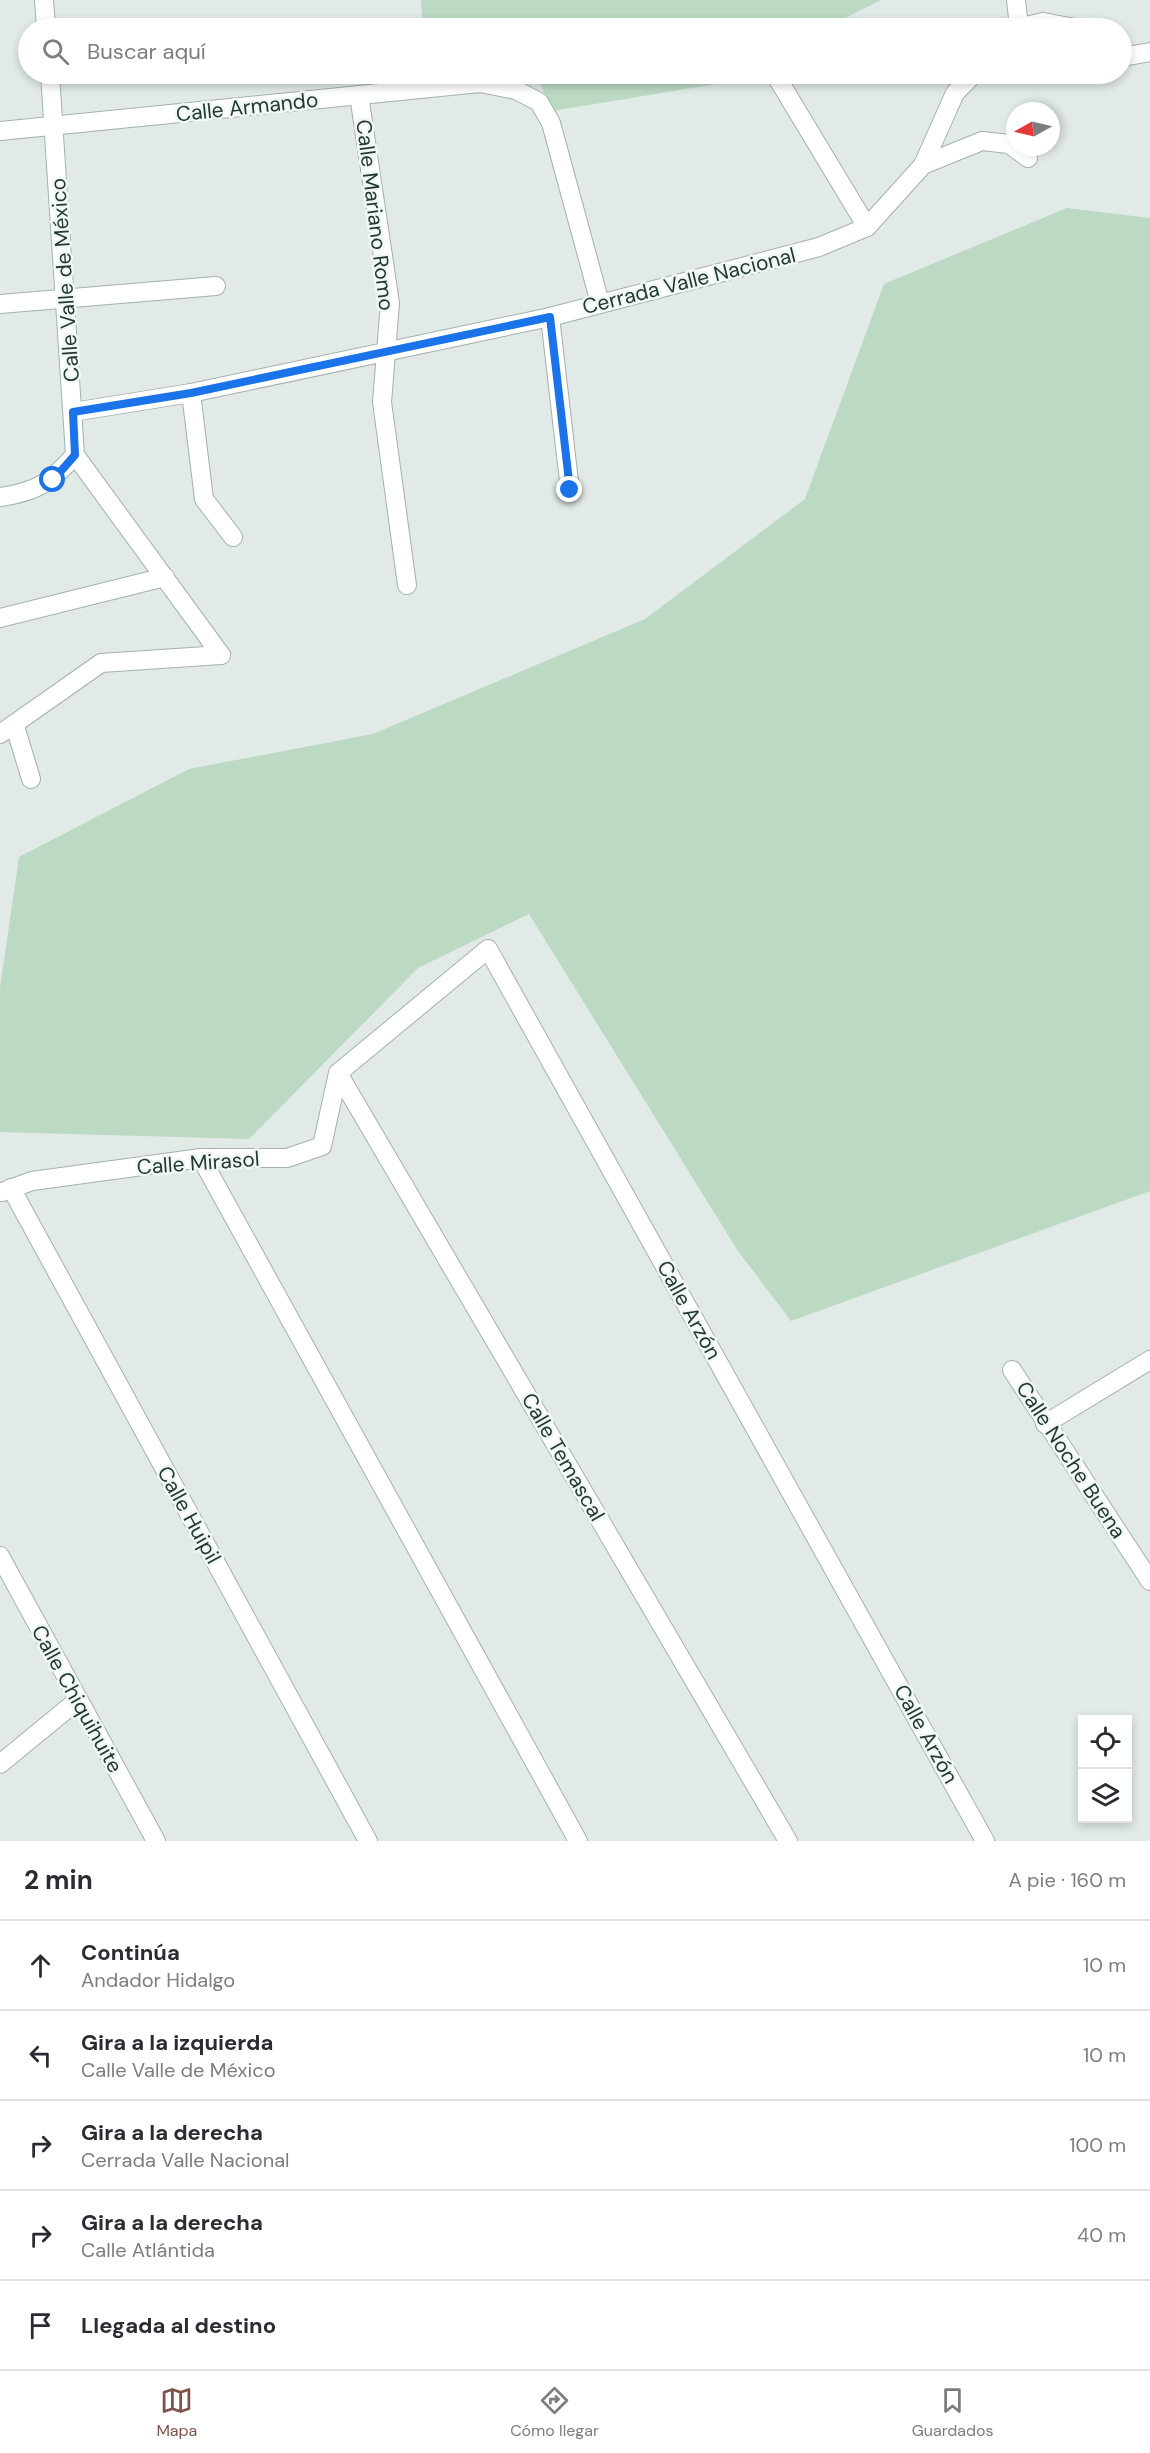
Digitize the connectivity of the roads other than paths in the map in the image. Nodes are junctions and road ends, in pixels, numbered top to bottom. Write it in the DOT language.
graph roads {
  1 [pos="44,0"];
  2 [pos="1016,0"];
  3 [pos="45,18"];
  4 [pos="1017,18"];
  5 [pos="1150,52"];
  6 [pos="1132,55"];
  7 [pos="51,84"];
  8 [pos="461,84"];
  9 [pos="489,84"];
  10 [pos="781,84"];
  11 [pos="964,84"];
  12 [pos="359,95"];
  13 [pos="54,127"];
  14 [pos="0,131"];
  15 [pos="1028,158"];
  16 [pos="923,165"];
  17 [pos="867,227"];
  18 [pos="216,286"];
  19 [pos="66,298"];
  20 [pos="600,303"];
  21 [pos="0,304"];
  22 [pos="550,317"];
  23 [pos="385,350"];
  24 [pos="191,393"];
  25 [pos="73,412"];
  26 [pos="75,455"];
  27 [pos="570,490"];
  28 [pos="0,497"];
  29 [pos="233,537"];
  30 [pos="165,577"];
  31 [pos="407,585"];
  32 [pos="0,618"];
  33 [pos="8,730"];
  34 [pos="31,779"];
  35 [pos="338,1073"];
  36 [pos="201,1158"];
  37 [pos="6,1191"];
  38 [pos="1150,1360"];
  39 [pos="1012,1370"];
  40 [pos="1045,1424"];
  41 [pos="0,1556"];
  42 [pos="1144,1557"];
  43 [pos="1150,1581"];
  44 [pos="78,1700"];
  45 [pos="0,1764"];
  46 [pos="156,1841"];
  47 [pos="368,1841"];
  48 [pos="578,1841"];
  49 [pos="788,1841"];
  50 [pos="985,1841"];
  1 -- 3 [label="street"];
  2 -- 4 [label="street"];
  5 -- 6 [label="street"];
  7 -- 13 [label="street, Calle Valle de México"];
  8 -- 12 [label="street, Calle Armando"];
  9 -- 20 [label="street, Calle Armando"];
  10 -- 17 [label="street"];
  11 -- 16 [label="street"];
  12 -- 13 [label="street, Calle Armando"];
  12 -- 23 [label="street, Calle Mariano Romo"];
  13 -- 14 [label="street, Calle Armando"];
  13 -- 19 [label="street, Calle Valle de México"];
  15 -- 16 [label="street"];
  16 -- 17 [label="street, Cerrada Valle Nacional"];
  17 -- 20 [label="street, Cerrada Valle Nacional"];
  18 -- 19 [label="street"];
  19 -- 21 [label="street"];
  19 -- 25 [label="street, Calle Valle de México"];
  20 -- 22 [label="street, Cerrada Valle Nacional"];
  22 -- 23 [label="street, Cerrada Valle Nacional"];
  22 -- 27 [label="street"];
  23 -- 24 [label="street, Cerrada Valle Nacional"];
  23 -- 31 [label="street, Calle Mariano Romo"];
  24 -- 25 [label="street, Cerrada Valle Nacional"];
  24 -- 29 [label="street"];
  25 -- 26 [label="street, Calle Valle de México"];
  26 -- 28 [label="street"];
  26 -- 30 [label="street"];
  30 -- 32 [label="street"];
  30 -- 33 [label="street"];
  33 -- 34 [label="street"];
  35 -- 36 [label="street, Calle Mirasol"];
  35 -- 49 [label="street, Calle Temascal"];
  35 -- 50 [label="street, Calle Arzón"];
  36 -- 37 [label="street, Calle Mirasol"];
  36 -- 48 [label="street"];
  37 -- 47 [label="street, Calle Huipil"];
  38 -- 40 [label="street"];
  39 -- 40 [label="street, Calle Noche Buena"];
  40 -- 42 [label="street, Calle Noche Buena"];
  41 -- 44 [label="street, Calle Chiquihuite"];
  42 -- 43 [label="street, Calle Noche Buena"];
  44 -- 45 [label="street"];
  44 -- 46 [label="street, Calle Chiquihuite"];
}
